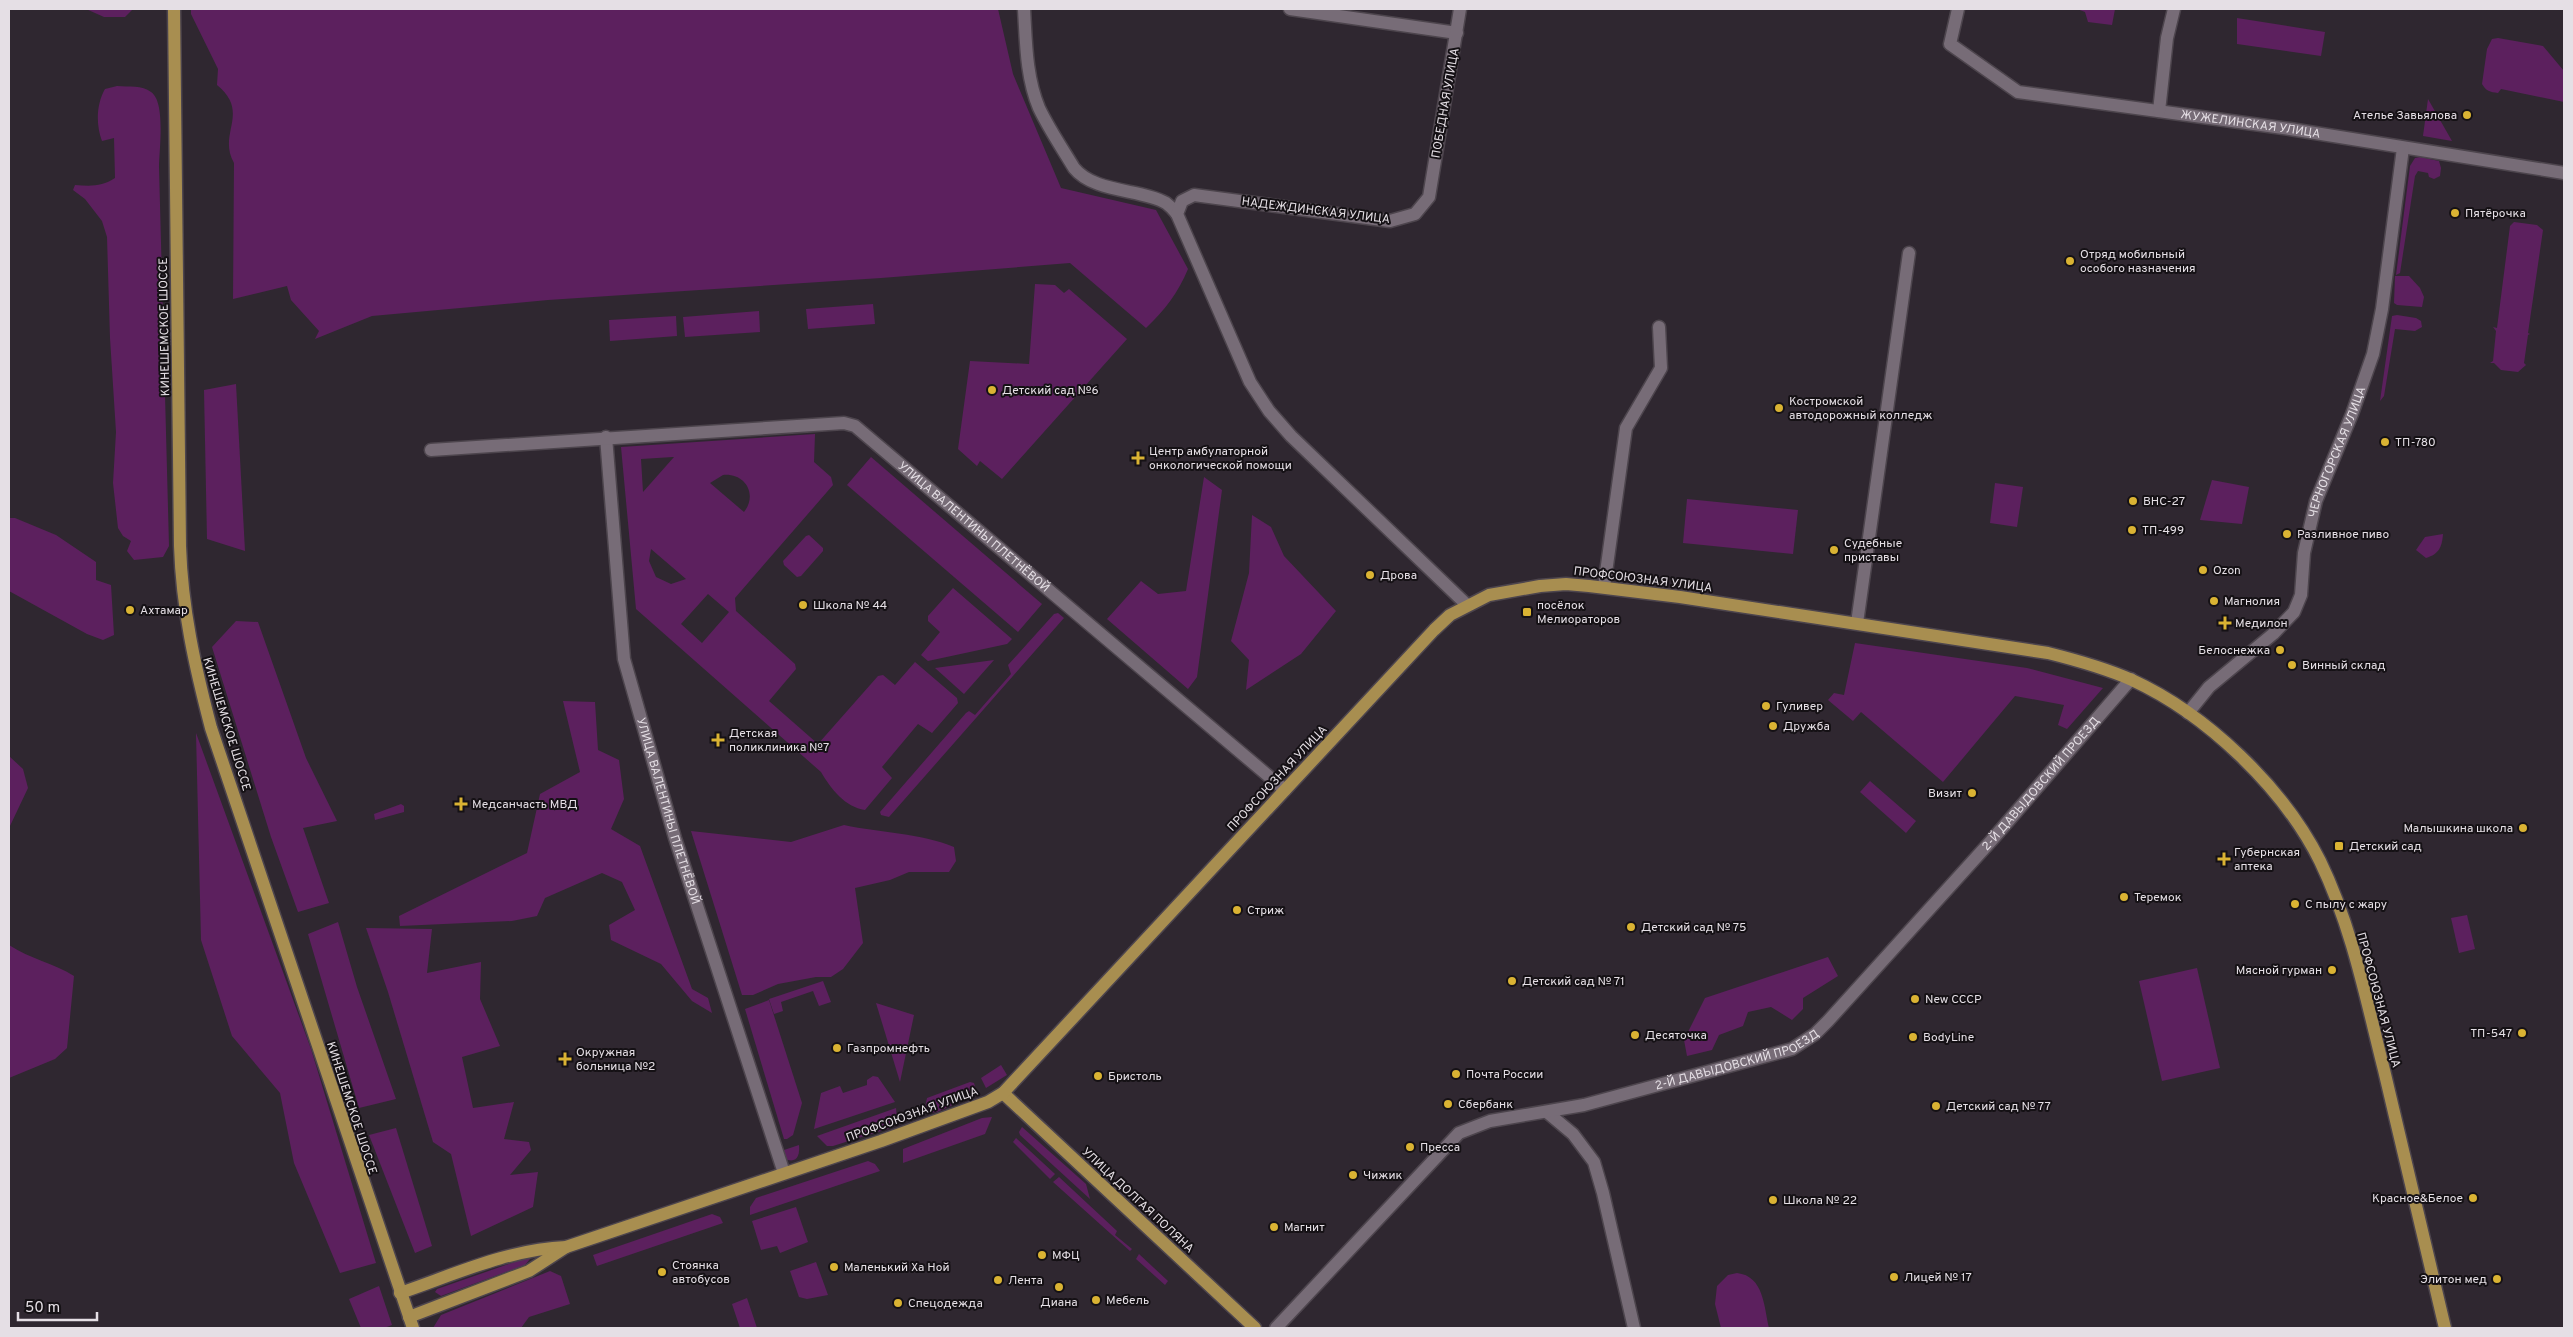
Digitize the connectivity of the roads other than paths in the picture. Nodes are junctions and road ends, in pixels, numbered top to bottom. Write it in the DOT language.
graph roads {
  1 [pos="174,9"];
  2 [pos="1024,9"];
  3 [pos="1290,9"];
  4 [pos="1460,9"];
  5 [pos="1958,9"];
  6 [pos="2174,9"];
  7 [pos="1457,33"];
  8 [pos="2158,111"];
  9 [pos="2403,148"];
  10 [pos="2564,173"];
  11 [pos="1429,197"];
  12 [pos="1178,214"];
  13 [pos="1909,253"];
  14 [pos="1659,327"];
  15 [pos="606,437"];
  16 [pos="431,450"];
  17 [pos="1604,588"];
  18 [pos="1467,605"];
  19 [pos="1857,623"];
  20 [pos="2130,679"];
  21 [pos="2188,713"];
  22 [pos="1285,790"];
  23 [pos="1003,1093"];
  24 [pos="1548,1113"];
  25 [pos="784,1174"];
  26 [pos="566,1247"];
  27 [pos="400,1293"];
  28 [pos="411,1323"];
  29 [pos="1255,1328"];
  30 [pos="1276,1328"];
  31 [pos="1634,1328"];
  32 [pos="2445,1328"];
  1 -- 27 [label="main road, КИНЕШЕМСКОЕ ШОССЕ"];
  2 -- 12 [label="street"];
  3 -- 7 [label="street"];
  4 -- 7 [label="street, ПОБЕДНАЯ УЛИЦА"];
  5 -- 8 [label="street, ЖУЖЕЛИНСКАЯ УЛИЦА"];
  6 -- 8 [label="street"];
  7 -- 11 [label="street, ПОБЕДНАЯ УЛИЦА"];
  8 -- 9 [label="street, ЖУЖЕЛИНСКАЯ УЛИЦА"];
  9 -- 10 [label="street, ЖУЖЕЛИНСКАЯ УЛИЦА"];
  9 -- 21 [label="street, ЧЕРНОГОРСКАЯ УЛИЦА"];
  11 -- 12 [label="street, НАДЕЖДИНСКАЯ УЛИЦА"];
  12 -- 18 [label="street"];
  13 -- 19 [label="street"];
  14 -- 17 [label="street"];
  15 -- 16 [label="street, УЛИЦА ВАЛЕНТИНЫ ПЛЕТНЁВОЙ"];
  15 -- 22 [label="street, УЛИЦА ВАЛЕНТИНЫ ПЛЕТНЁВОЙ"];
  15 -- 25 [label="street, УЛИЦА ВАЛЕНТИНЫ ПЛЕТНЁВОЙ"];
  17 -- 18 [label="main road, ПРОФСОЮЗНАЯ УЛИЦА"];
  17 -- 19 [label="main road, ПРОФСОЮЗНАЯ УЛИЦА"];
  18 -- 22 [label="main road, ПРОФСОЮЗНАЯ УЛИЦА"];
  19 -- 20 [label="main road, ПРОФСОЮЗНАЯ УЛИЦА"];
  20 -- 21 [label="main road, ПРОФСОЮЗНАЯ УЛИЦА"];
  20 -- 24 [label="street, 2-Й ДАВЫДОВСКИЙ ПРОЕЗД"];
  21 -- 32 [label="main road, ПРОФСОЮЗНАЯ УЛИЦА"];
  22 -- 23 [label="main road, ПРОФСОЮЗНАЯ УЛИЦА"];
  23 -- 25 [label="main road, ПРОФСОЮЗНАЯ УЛИЦА"];
  23 -- 29 [label="main road, УЛИЦА ДОЛГАЯ ПОЛЯНА"];
  24 -- 30 [label="street, 2-Й ДАВЫДОВСКИЙ ПРОЕЗД"];
  24 -- 31 [label="street"];
  25 -- 26 [label="main road, ПРОФСОЮЗНАЯ УЛИЦА"];
  26 -- 27 [label="main road, ПРОФСОЮЗНАЯ УЛИЦА"];
  26 -- 28 [label="main road"];
  27 -- 28 [label="main road, КИНЕШЕМСКОЕ ШОССЕ"];
}
